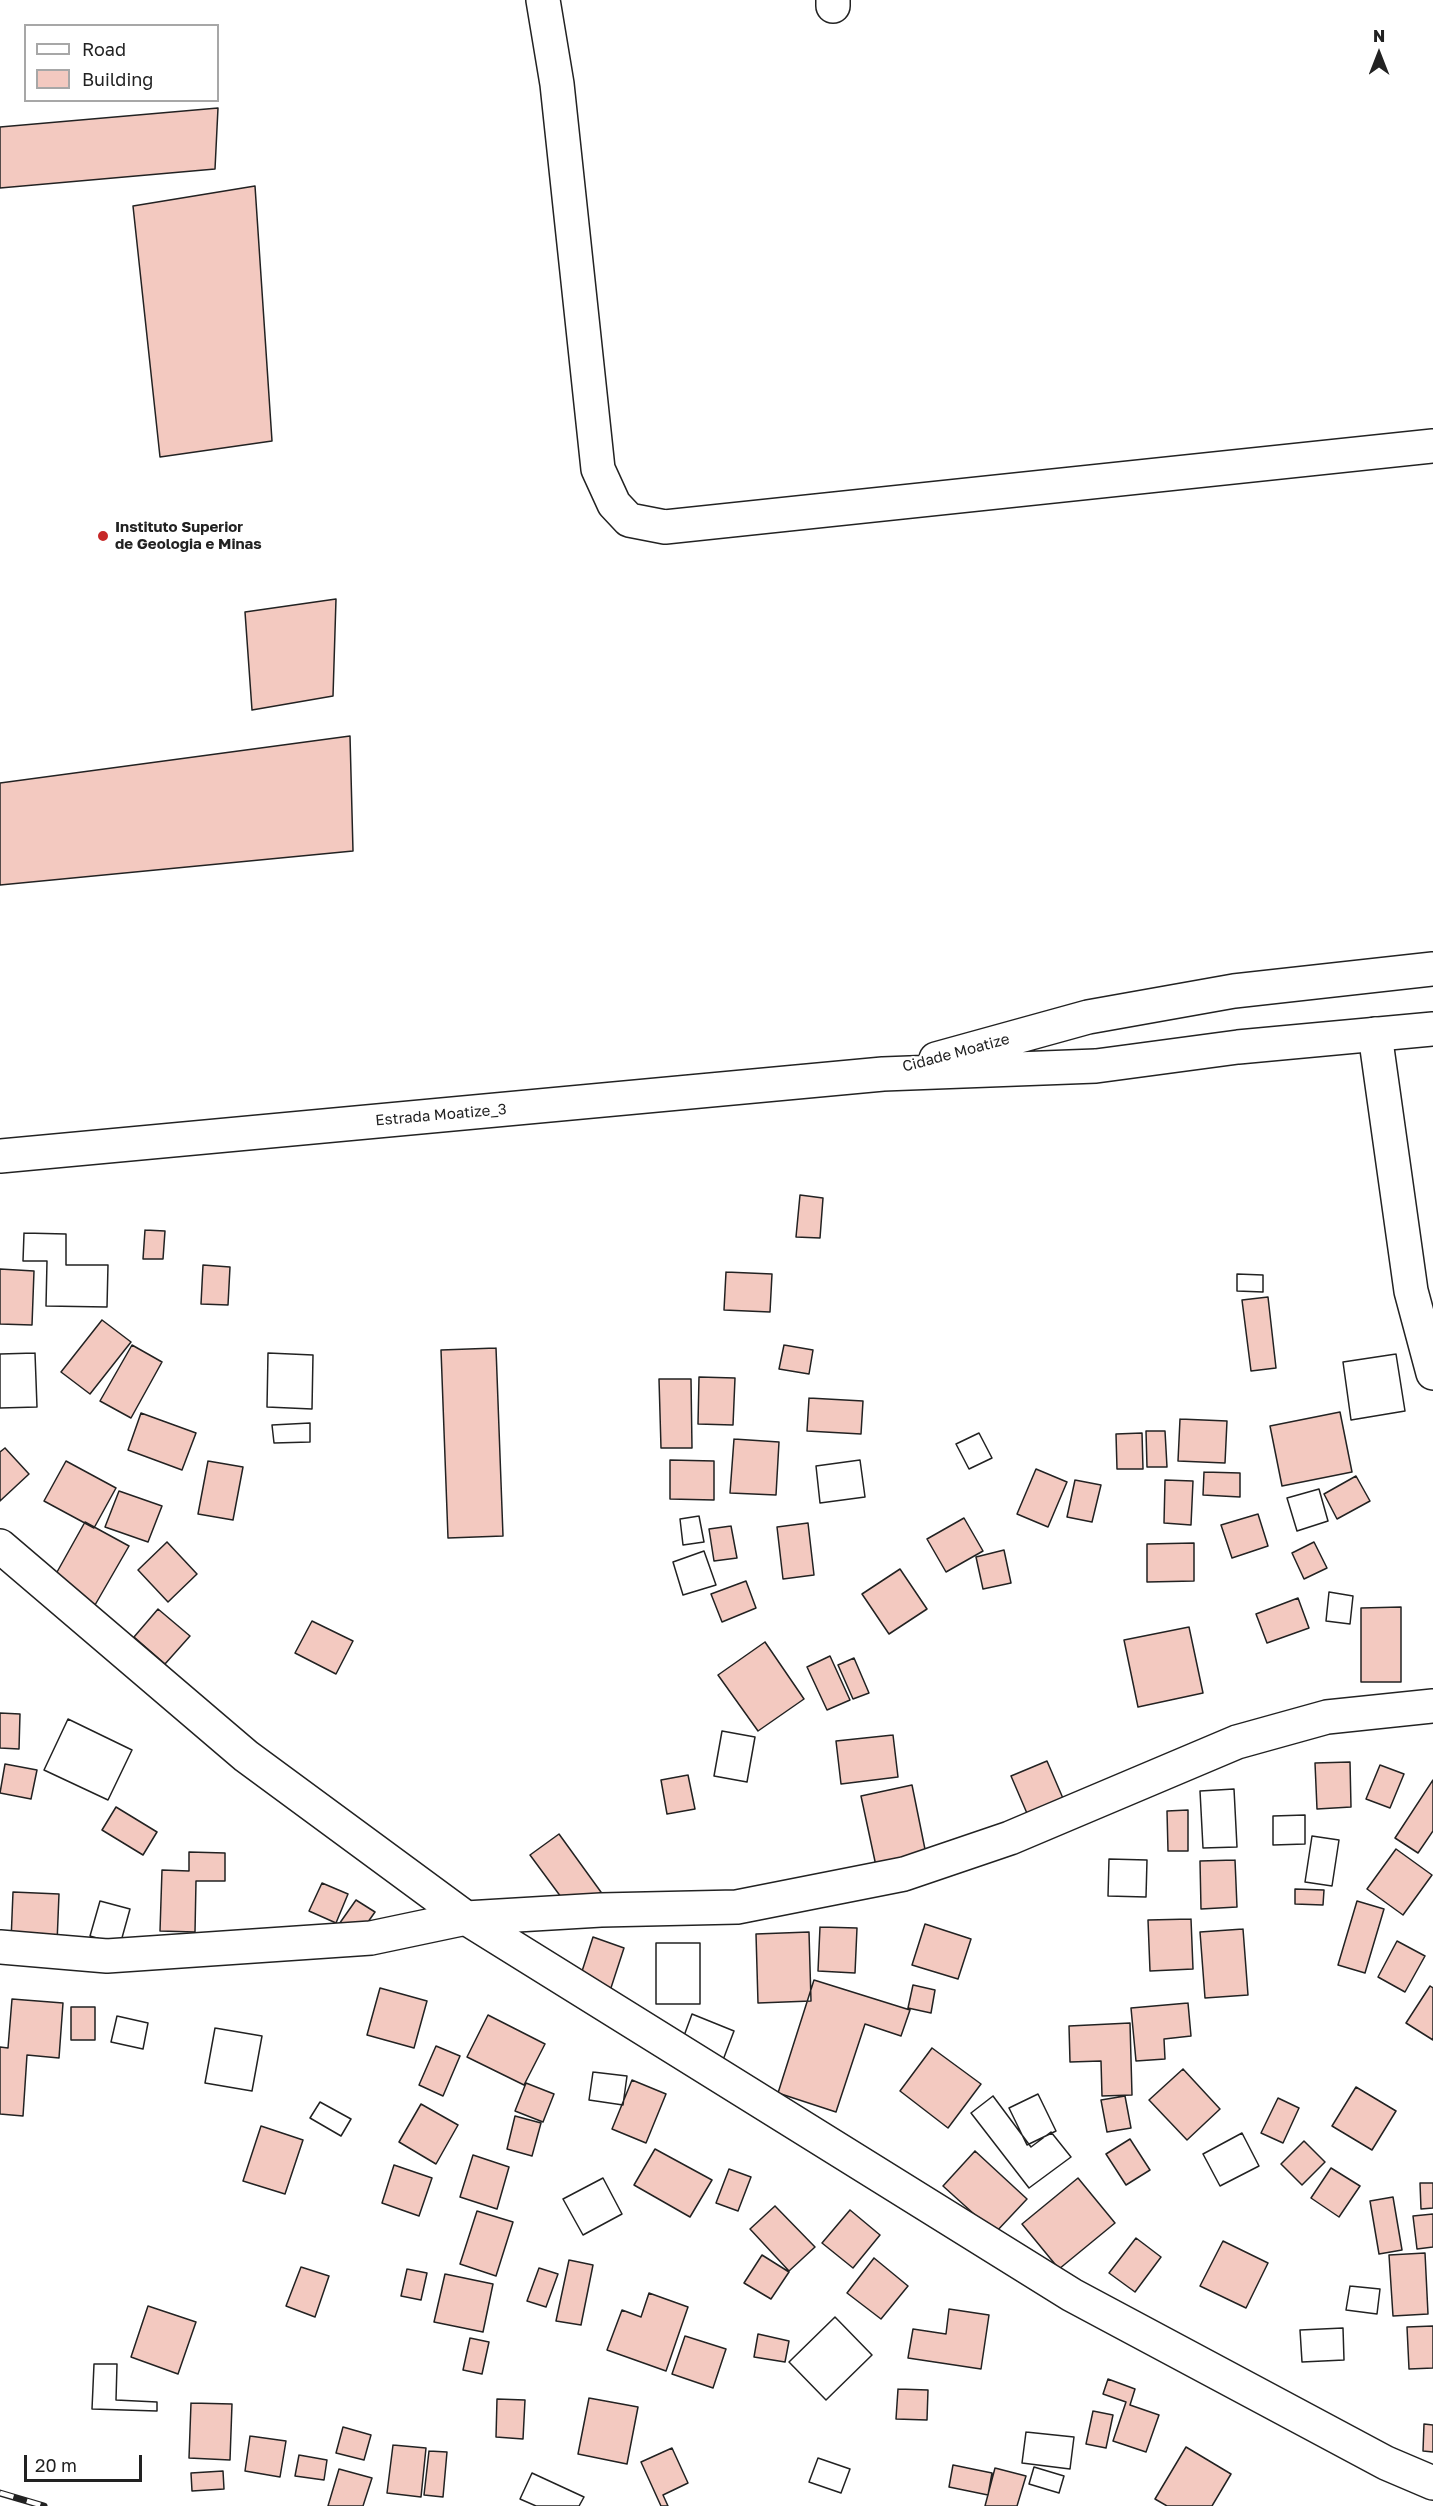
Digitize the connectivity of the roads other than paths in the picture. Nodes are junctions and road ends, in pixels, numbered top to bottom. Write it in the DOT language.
graph roads {
  1 [pos="543,0"];
  2 [pos="1433,446"];
  3 [pos="1433,969"];
  4 [pos="1433,1029"];
  5 [pos="1375,1034"];
  6 [pos="882,1074"];
  7 [pos="0,1156"];
  8 [pos="1433,1374"];
  9 [pos="0,1547"];
  10 [pos="1433,1706"];
  11 [pos="466,1918"];
  12 [pos="0,1947"];
  13 [pos="1433,2482"];
  1 -- 2 [label="main road"];
  3 -- 6 [label="main road, Cidade Moatize"];
  4 -- 5 [label="main road, Cidade Moatize"];
  5 -- 6 [label="main road, Cidade Moatize"];
  5 -- 8 [label="main road"];
  6 -- 7 [label="main road, Estrada Moatize_3"];
  9 -- 11 [label="main road"];
  10 -- 11 [label="main road"];
  11 -- 12 [label="main road"];
  11 -- 13 [label="main road"];
}
